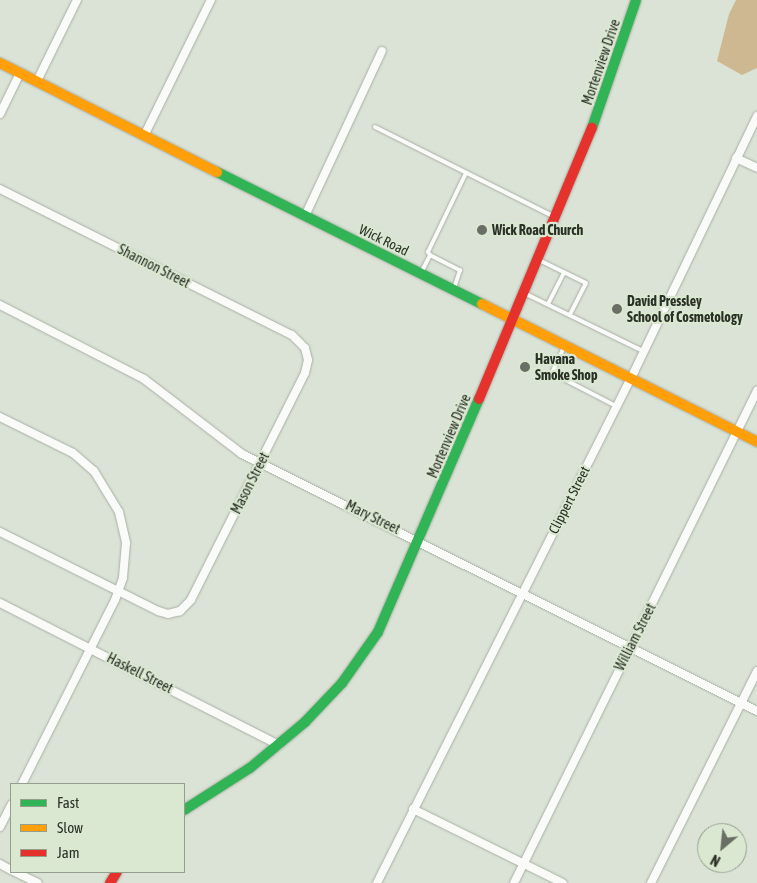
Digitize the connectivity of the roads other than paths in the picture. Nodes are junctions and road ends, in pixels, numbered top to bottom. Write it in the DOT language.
graph roads {
  1 [pos="77,0"];
  2 [pos="211,0"];
  3 [pos="636,0"];
  4 [pos="382,51"];
  5 [pos="0,63"];
  6 [pos="20,73"];
  7 [pos="37,82"];
  8 [pos="0,114"];
  9 [pos="757,116"];
  10 [pos="375,127"];
  11 [pos="144,136"];
  12 [pos="736,158"];
  13 [pos="757,168"];
  14 [pos="466,172"];
  15 [pos="0,189"];
  16 [pos="305,216"];
  17 [pos="555,217"];
  18 [pos="430,255"];
  19 [pos="538,259"];
  20 [pos="564,273"];
  21 [pos="420,274"];
  22 [pos="452,290"];
  23 [pos="524,293"];
  24 [pos="548,304"];
  25 [pos="0,305"];
  26 [pos="570,315"];
  27 [pos="512,319"];
  28 [pos="565,345"];
  29 [pos="305,348"];
  30 [pos="643,351"];
  31 [pos="631,378"];
  32 [pos="757,391"];
  33 [pos="616,406"];
  34 [pos="0,417"];
  35 [pos="737,432"];
  36 [pos="757,442"];
  37 [pos="260,462"];
  38 [pos="0,532"];
  39 [pos="420,540"];
  40 [pos="118,592"];
  41 [pos="523,592"];
  42 [pos="0,603"];
  43 [pos="91,648"];
  44 [pos="629,648"];
  45 [pos="757,671"];
  46 [pos="741,703"];
  47 [pos="757,710"];
  48 [pos="279,744"];
  49 [pos="23,783"];
  50 [pos="10,807"];
  51 [pos="185,809"];
  52 [pos="413,809"];
  53 [pos="0,827"];
  54 [pos="524,863"];
  55 [pos="17,873"];
  56 [pos="38,883"];
  57 [pos="377,883"];
  58 [pos="514,883"];
  59 [pos="563,883"];
  60 [pos="651,883"];
  1 -- 7 [label="street"];
  2 -- 11 [label="street"];
  3 -- 17 [label="street, Mortenview Drive"];
  4 -- 16 [label="street"];
  5 -- 6 [label="street, Wick Road"];
  6 -- 7 [label="street, Wick Road"];
  6 -- 8 [label="street"];
  7 -- 11 [label="street, Wick Road"];
  9 -- 12 [label="street, Clippert Street"];
  10 -- 14 [label="lane"];
  11 -- 16 [label="street, Wick Road"];
  12 -- 13 [label="street"];
  12 -- 30 [label="street, Clippert Street"];
  14 -- 17 [label="lane"];
  14 -- 18 [label="lane"];
  15 -- 29 [label="street, Shannon Street"];
  16 -- 21 [label="street, Wick Road"];
  17 -- 19 [label="street, Mortenview Drive"];
  18 -- 21 [label="lane"];
  18 -- 22 [label="lane"];
  19 -- 20 [label="lane"];
  19 -- 23 [label="street, Mortenview Drive"];
  20 -- 24 [label="lane"];
  20 -- 26 [label="lane"];
  21 -- 22 [label="street, Wick Road"];
  22 -- 27 [label="street, Wick Road"];
  23 -- 24 [label="lane"];
  23 -- 27 [label="street, Mortenview Drive"];
  24 -- 26 [label="lane"];
  25 -- 37 [label="street, Mary Street"];
  26 -- 30 [label="lane"];
  27 -- 28 [label="street, Wick Road"];
  27 -- 39 [label="street, Mortenview Drive"];
  28 -- 31 [label="street, Wick Road"];
  28 -- 33 [label="lane"];
  29 -- 37 [label="street, Mason Street"];
  30 -- 31 [label="street, Clippert Street"];
  31 -- 33 [label="street, Clippert Street"];
  31 -- 35 [label="street, Wick Road"];
  32 -- 35 [label="street, William Street"];
  33 -- 41 [label="street, Clippert Street"];
  34 -- 40 [label="street"];
  35 -- 36 [label="street, Wick Road"];
  35 -- 44 [label="street, William Street"];
  37 -- 39 [label="street, Mary Street"];
  37 -- 40 [label="street, Mason Street"];
  38 -- 40 [label="street"];
  39 -- 41 [label="street, Mary Street"];
  39 -- 48 [label="street, Mortenview Drive"];
  40 -- 43 [label="street"];
  41 -- 44 [label="street, Mary Street"];
  41 -- 52 [label="street, Clippert Street"];
  42 -- 43 [label="street, Haskell Street"];
  43 -- 48 [label="street, Haskell Street"];
  43 -- 49 [label="street"];
  44 -- 46 [label="street, Mary Street"];
  44 -- 54 [label="street, William Street"];
  45 -- 46 [label="street"];
  46 -- 47 [label="street, Mary Street"];
  46 -- 60 [label="street"];
  48 -- 51 [label="street, Mortenview Drive"];
  50 -- 53 [label="street"];
  52 -- 54 [label="street"];
  52 -- 57 [label="street, Clippert Street"];
  54 -- 58 [label="street, William Street"];
  54 -- 59 [label="street"];
  55 -- 56 [label="street"];
}
